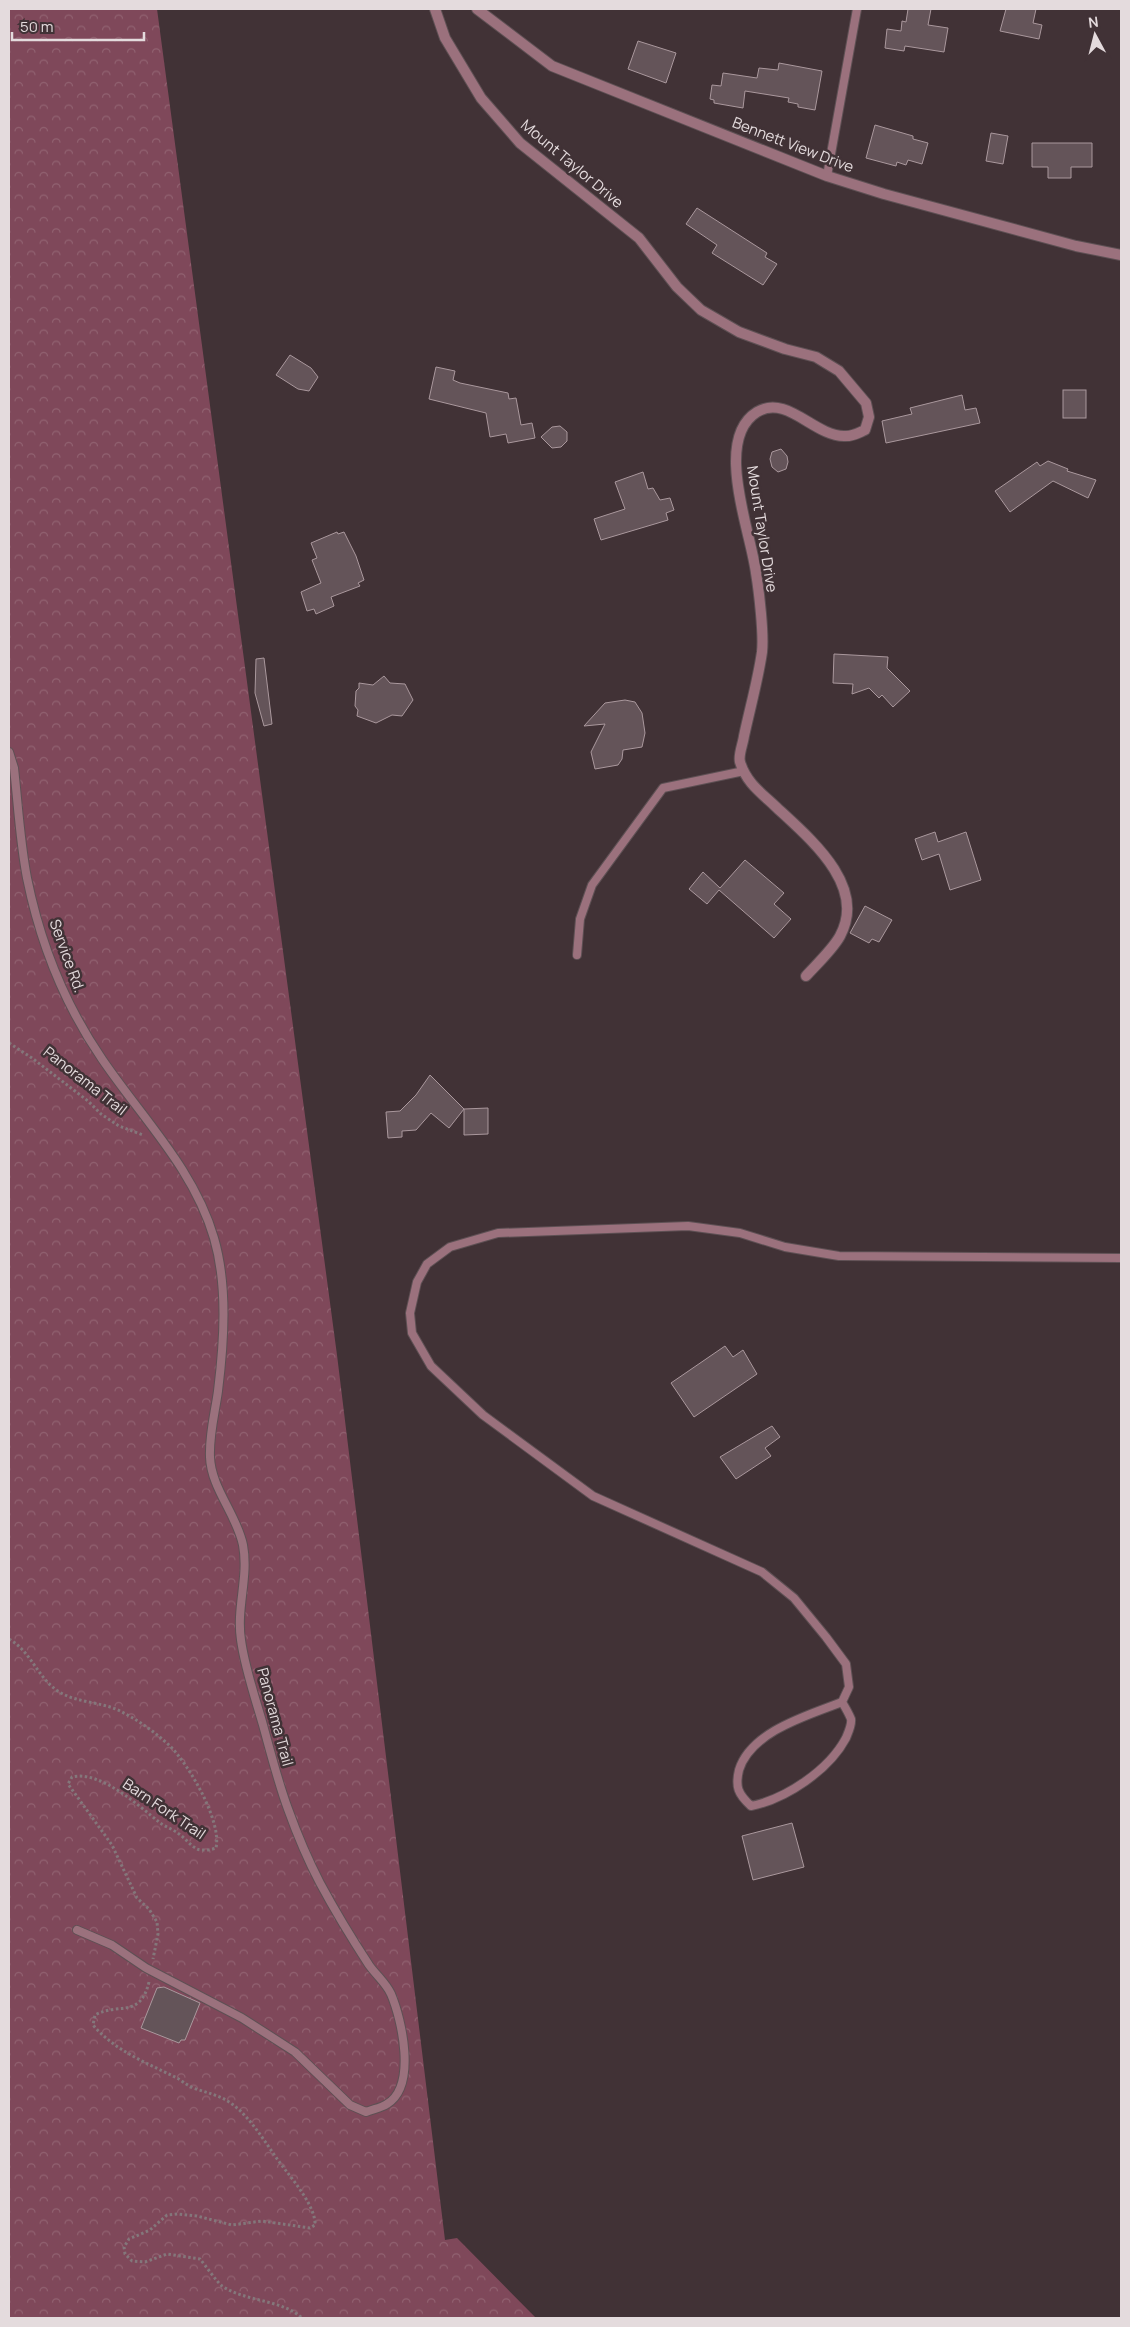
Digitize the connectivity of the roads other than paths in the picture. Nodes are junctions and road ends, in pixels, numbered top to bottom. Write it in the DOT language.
graph roads {
  1 [pos="435,9"];
  2 [pos="477,9"];
  3 [pos="857,9"];
  4 [pos="827,176"];
  5 [pos="1121,255"];
  6 [pos="9,752"];
  7 [pos="744,771"];
  8 [pos="577,955"];
  9 [pos="806,976"];
  10 [pos="165,1142"];
  11 [pos="1121,1258"];
  12 [pos="842,1702"];
  13 [pos="77,1930"];
  1 -- 7 [label="street, Mount Taylor Drive"];
  2 -- 4 [label="street, Bennett View Drive"];
  3 -- 4 [label="lane"];
  4 -- 5 [label="street, Bennett View Drive"];
  6 -- 10 [label="lane, Service Rd."];
  7 -- 8 [label="lane"];
  7 -- 9 [label="street"];
  10 -- 13 [label="lane, Panorama Trail"];
  11 -- 12 [label="lane"];
  12 -- 12 [label="lane"];
}
